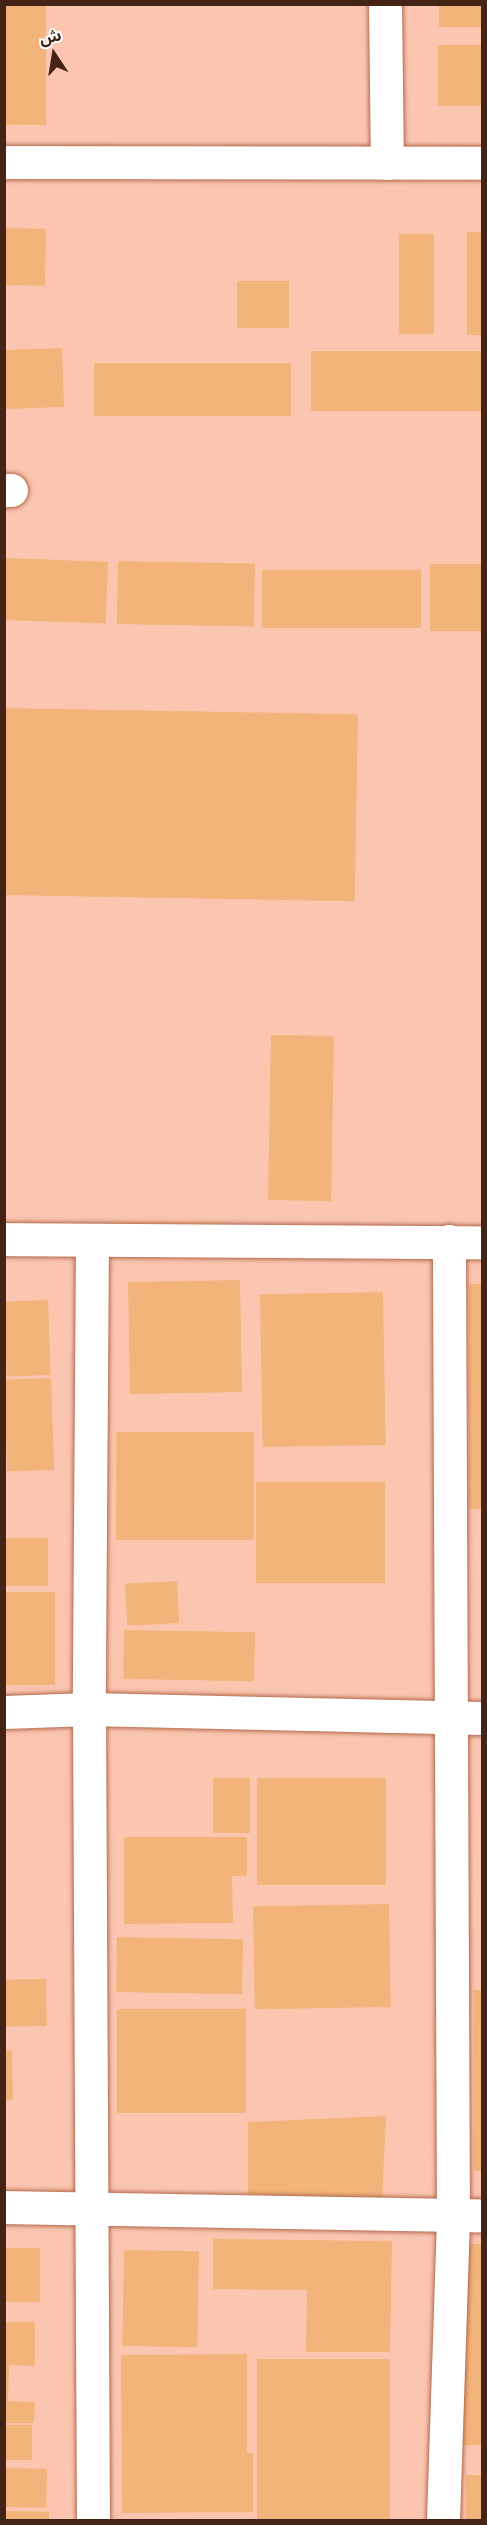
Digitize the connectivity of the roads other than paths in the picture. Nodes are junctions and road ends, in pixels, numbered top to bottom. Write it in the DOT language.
graph roads {
  1 [pos="385,4"];
  2 [pos="4,162"];
  3 [pos="387,163"];
  4 [pos="483,163"];
  5 [pos="4,1239"];
  6 [pos="92,1240"];
  7 [pos="448,1241"];
  8 [pos="483,1242"];
  9 [pos="89,1709"];
  10 [pos="4,1712"];
  11 [pos="467,1718"];
  12 [pos="95,2205"];
  13 [pos="4,2206"];
  14 [pos="468,2215"];
  15 [pos="93,2520"];
  16 [pos="442,2520"];
  1 -- 3 [label="street"];
  2 -- 3 [label="street"];
  3 -- 4 [label="street"];
  5 -- 6 [label="street"];
  6 -- 7 [label="street"];
  6 -- 9 [label="street"];
  7 -- 8 [label="street"];
  7 -- 11 [label="street"];
  9 -- 10 [label="street"];
  9 -- 11 [label="street"];
  9 -- 12 [label="street"];
  11 -- 14 [label="street"];
  12 -- 13 [label="street"];
  12 -- 14 [label="street"];
  12 -- 15 [label="street"];
  14 -- 16 [label="street"];
}
